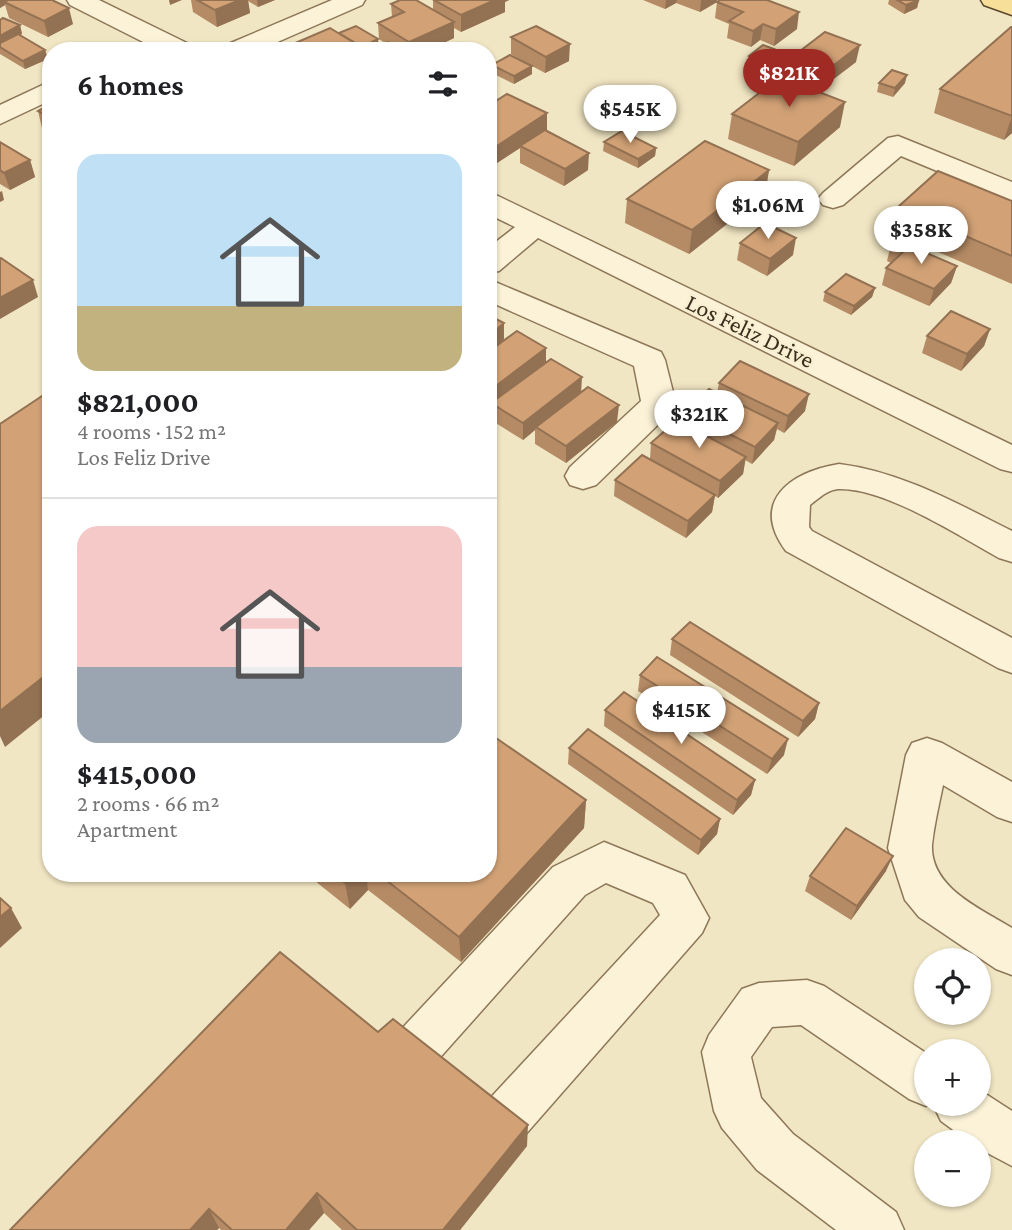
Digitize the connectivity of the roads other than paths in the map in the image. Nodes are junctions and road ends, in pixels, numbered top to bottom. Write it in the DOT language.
graph roads {
  1 [pos="79,0"];
  2 [pos="353,0"];
  3 [pos="993,0"];
  4 [pos="1012,7"];
  5 [pos="151,36"];
  6 [pos="140,42"];
  7 [pos="163,42"];
  8 [pos="256,42"];
  9 [pos="42,94"];
  10 [pos="0,116"];
  11 [pos="1012,193"];
  12 [pos="833,198"];
  13 [pos="497,206"];
  14 [pos="535,225"];
  15 [pos="497,257"];
  16 [pos="497,293"];
  17 [pos="1012,460"];
  18 [pos="583,476"];
  19 [pos="1012,548"];
  20 [pos="1012,657"];
  21 [pos="1012,804"];
  22 [pos="1012,954"];
  23 [pos="411,1054"];
  24 [pos="914,1074"];
  25 [pos="976,1116"];
  26 [pos="500,1125"];
  27 [pos="1012,1141"];
  28 [pos="878,1230"];
  1 -- 5 [label="street"];
  2 -- 8 [label="street"];
  3 -- 4 [label="main road"];
  5 -- 6 [label="street"];
  5 -- 7 [label="street"];
  9 -- 10 [label="street"];
  11 -- 12 [label="street"];
  13 -- 14 [label="street, Los Feliz Drive"];
  14 -- 15 [label="street"];
  14 -- 17 [label="street, Los Feliz Drive"];
  16 -- 18 [label="street"];
  19 -- 20 [label="street"];
  21 -- 22 [label="street"];
  23 -- 26 [label="street"];
  24 -- 28 [label="street"];
  25 -- 27 [label="street"];
}
